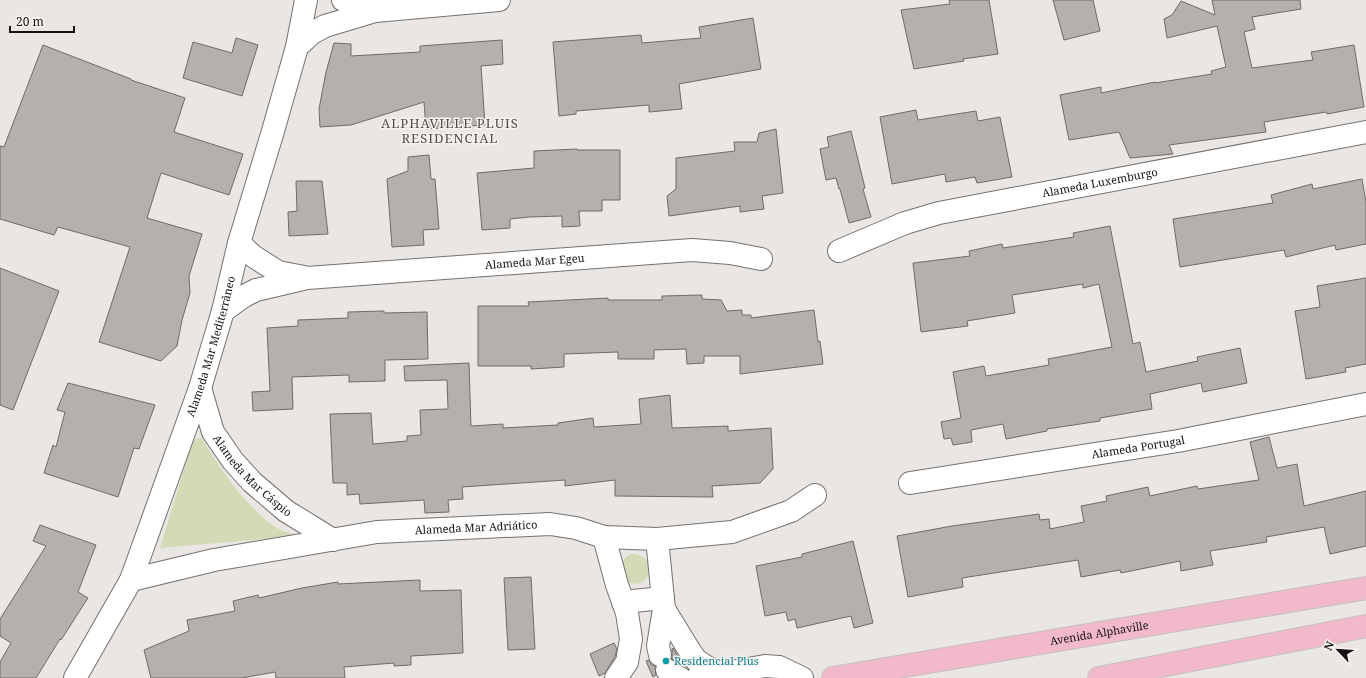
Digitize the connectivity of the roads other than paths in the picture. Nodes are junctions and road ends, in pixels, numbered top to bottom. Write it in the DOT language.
graph roads {
  1 [pos="306,0"];
  2 [pos="343,0"];
  3 [pos="499,0"];
  4 [pos="375,11"];
  5 [pos="297,47"];
  6 [pos="1366,132"];
  7 [pos="239,243"];
  8 [pos="839,251"];
  9 [pos="761,259"];
  10 [pos="307,278"];
  11 [pos="223,311"];
  12 [pos="200,388"];
  13 [pos="1366,404"];
  14 [pos="910,484"];
  15 [pos="815,495"];
  16 [pos="604,537"];
  17 [pos="657,539"];
  18 [pos="333,540"];
  19 [pos="131,580"];
  20 [pos="1366,588"];
  21 [pos="623,602"];
  22 [pos="664,604"];
  23 [pos="1366,626"];
  24 [pos="669,668"];
  25 [pos="718,674"];
  26 [pos="75,678"];
  27 [pos="616,678"];
  28 [pos="697,678"];
  29 [pos="802,678"];
  30 [pos="833,678"];
  31 [pos="1099,678"];
  1 -- 5 [label="street, Alameda Mar Mediterrâneo"];
  2 -- 4 [label="street"];
  3 -- 4 [label="street"];
  4 -- 5 [label="street"];
  5 -- 7 [label="street, Alameda Mar Mediterrâneo"];
  6 -- 8 [label="street, Alameda Luxemburgo"];
  7 -- 10 [label="street, Alameda Mar Egeu"];
  7 -- 11 [label="street, Alameda Mar Mediterrâneo"];
  9 -- 10 [label="street, Alameda Mar Egeu"];
  10 -- 11 [label="street, Alameda Mar Egeu"];
  11 -- 12 [label="street, Alameda Mar Mediterrâneo"];
  12 -- 18 [label="street, Alameda Mar Cáspio"];
  12 -- 19 [label="street, Alameda Mar Mediterrâneo"];
  13 -- 14 [label="street, Alameda Portugal"];
  15 -- 17 [label="street, Alameda Mar Adriático"];
  16 -- 17 [label="street, Alameda Mar Adriático"];
  16 -- 18 [label="street, Alameda Mar Adriático"];
  16 -- 21 [label="street"];
  17 -- 22 [label="street"];
  18 -- 19 [label="street, Alameda Mar Adriático"];
  19 -- 26 [label="street, Alameda Mar Mediterrâneo"];
  20 -- 30 [label="main road, Avenida Alphaville"];
  21 -- 22 [label="street"];
  21 -- 27 [label="street"];
  22 -- 24 [label="street"];
  22 -- 25 [label="street"];
  23 -- 31 [label="main road"];
  25 -- 28 [label="street"];
  25 -- 29 [label="street"];
}
